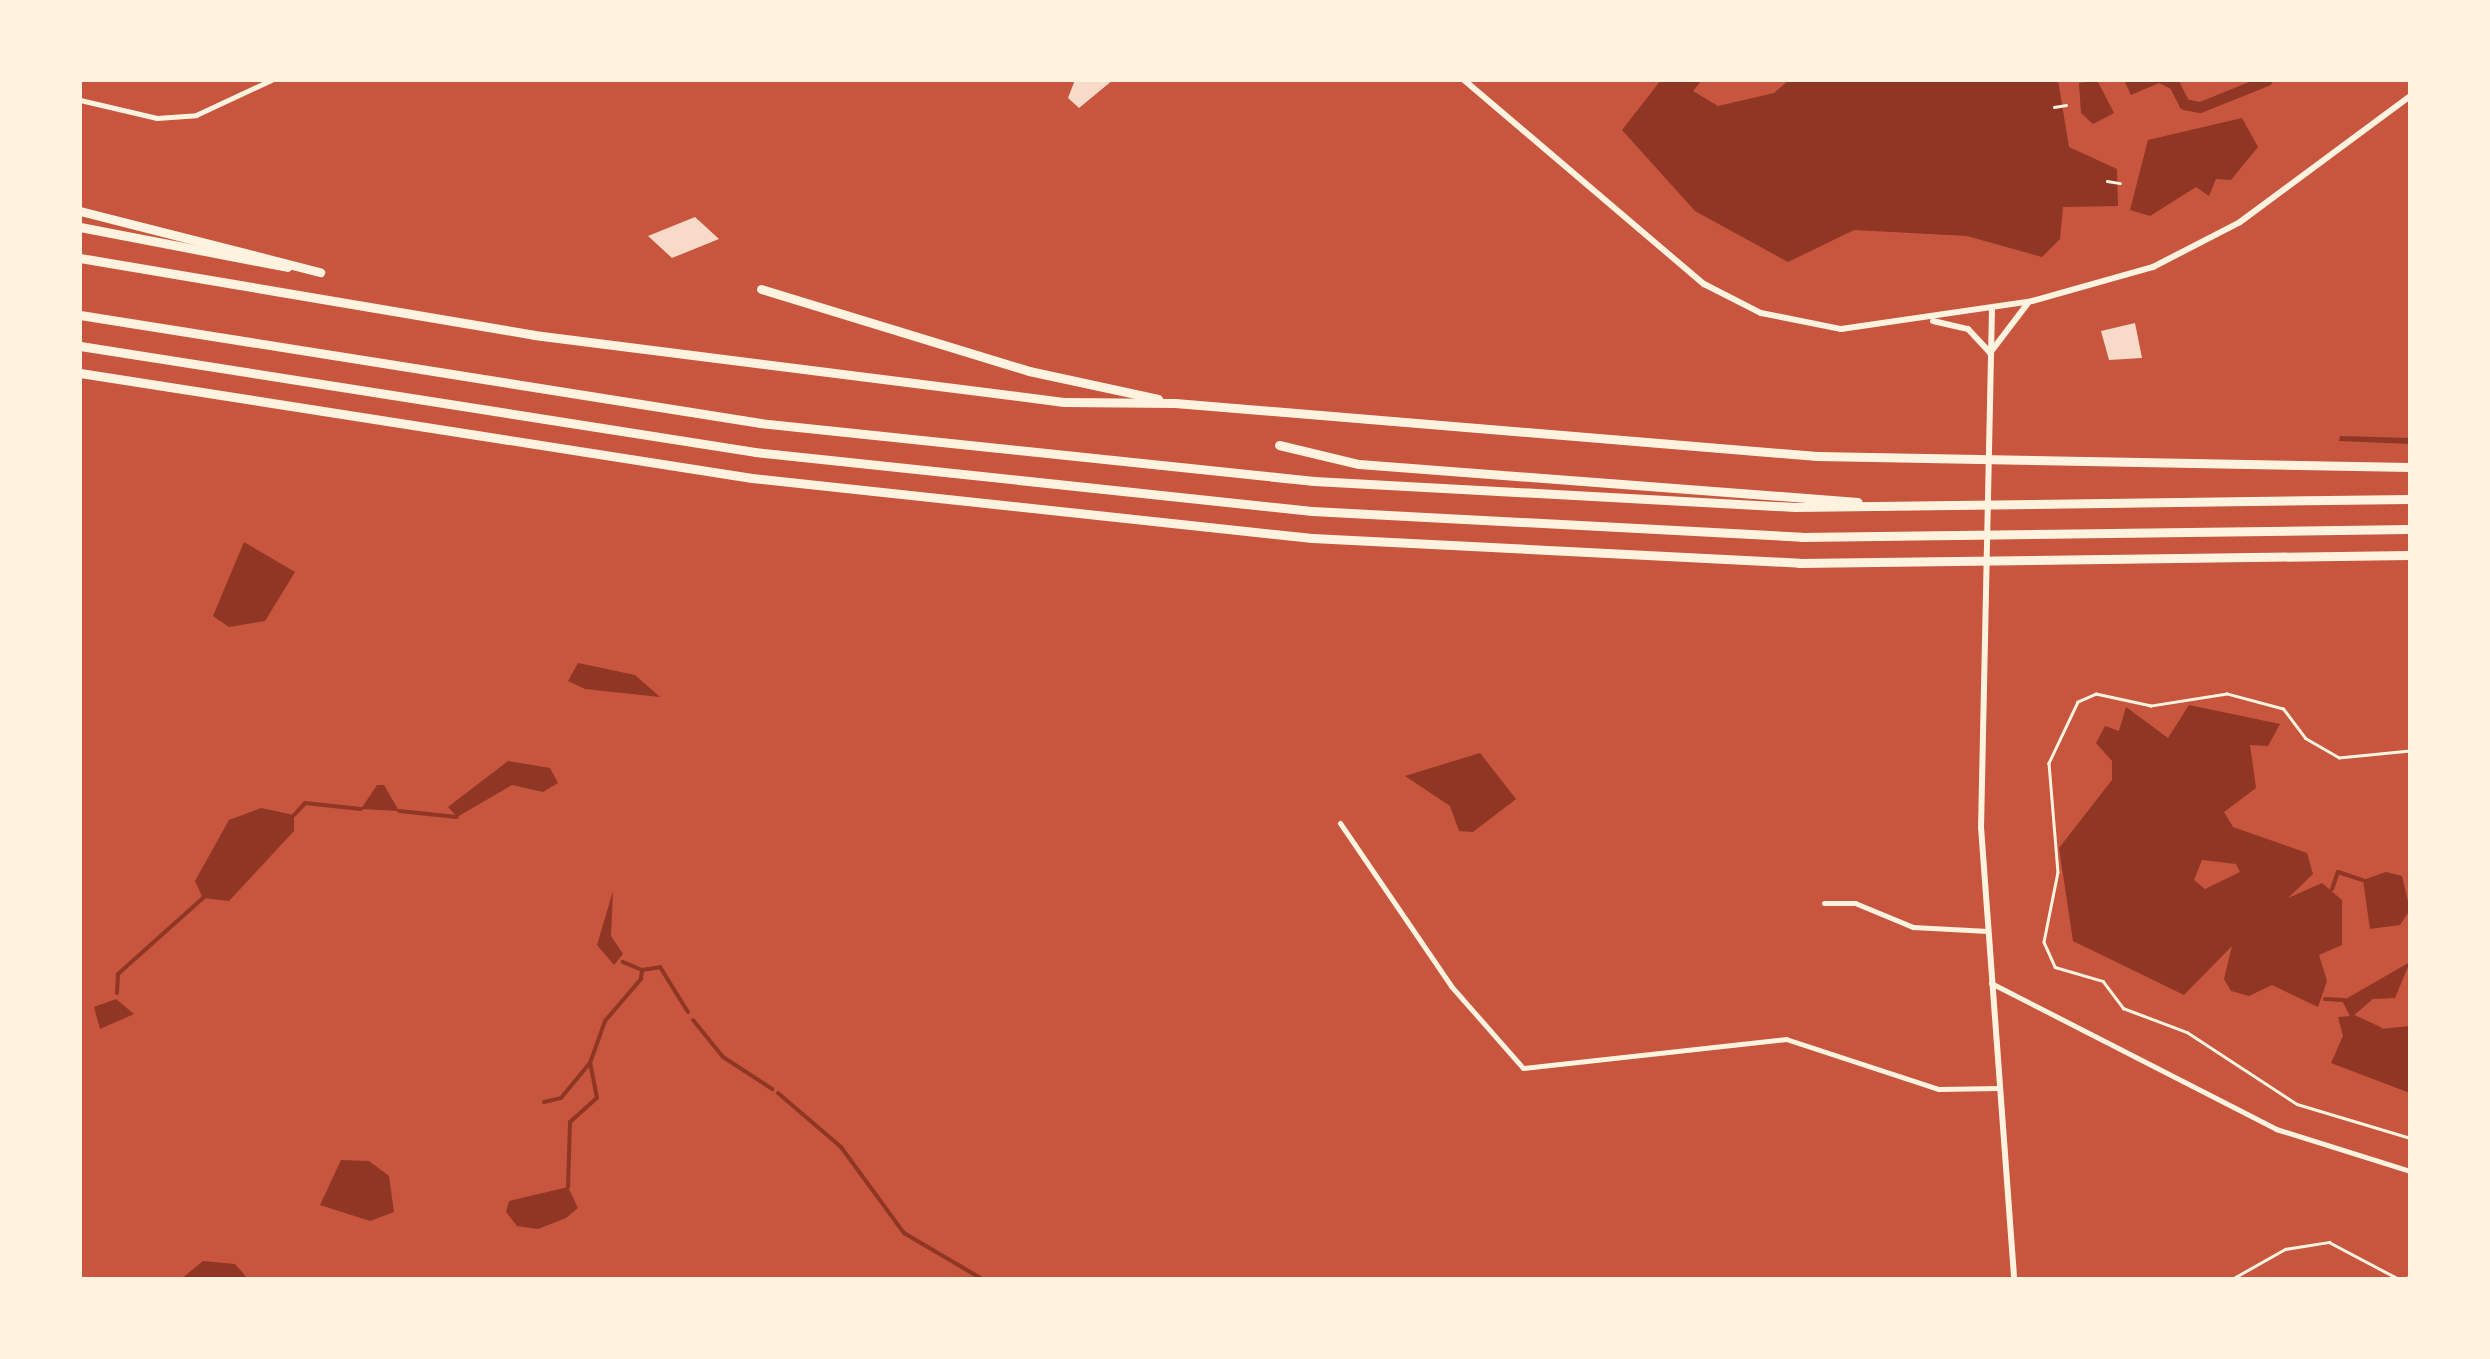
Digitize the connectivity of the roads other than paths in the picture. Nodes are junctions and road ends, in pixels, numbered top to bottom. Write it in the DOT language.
graph roads {
  1 [pos="272,80"];
  2 [pos="1464,80"];
  3 [pos="2410,96"];
  4 [pos="80,100"];
  5 [pos="80,211"];
  6 [pos="80,227"];
  7 [pos="80,258"];
  8 [pos="761,290"];
  9 [pos="2032,301"];
  10 [pos="1992,308"];
  11 [pos="80,315"];
  12 [pos="1922,320"];
  13 [pos="80,346"];
  14 [pos="1990,352"];
  15 [pos="80,373"];
  16 [pos="1175,402"];
  17 [pos="1278,445"];
  18 [pos="2410,467"];
  19 [pos="2410,499"];
  20 [pos="1925,508"];
  21 [pos="2410,529"];
  22 [pos="2410,555"];
  23 [pos="1340,822"];
  24 [pos="1824,903"];
  25 [pos="1988,931"];
  26 [pos="1992,983"];
  27 [pos="2000,1088"];
  28 [pos="2410,1171"];
  29 [pos="2014,1279"];
  1 -- 4 [label="street"];
  2 -- 12 [label="street"];
  3 -- 9 [label="street"];
  5 -- 6 [label="highway"];
  7 -- 16 [label="highway"];
  8 -- 16 [label="highway"];
  9 -- 10 [label="street"];
  9 -- 14 [label="street"];
  10 -- 12 [label="street"];
  10 -- 14 [label="street"];
  11 -- 20 [label="highway"];
  12 -- 14 [label="street"];
  13 -- 21 [label="highway"];
  14 -- 25 [label="street"];
  15 -- 22 [label="highway"];
  16 -- 18 [label="highway"];
  17 -- 20 [label="highway"];
  19 -- 20 [label="highway"];
  23 -- 27 [label="street"];
  24 -- 25 [label="street"];
  25 -- 26 [label="street"];
  26 -- 27 [label="street"];
  26 -- 28 [label="street"];
  27 -- 29 [label="street"];
}
